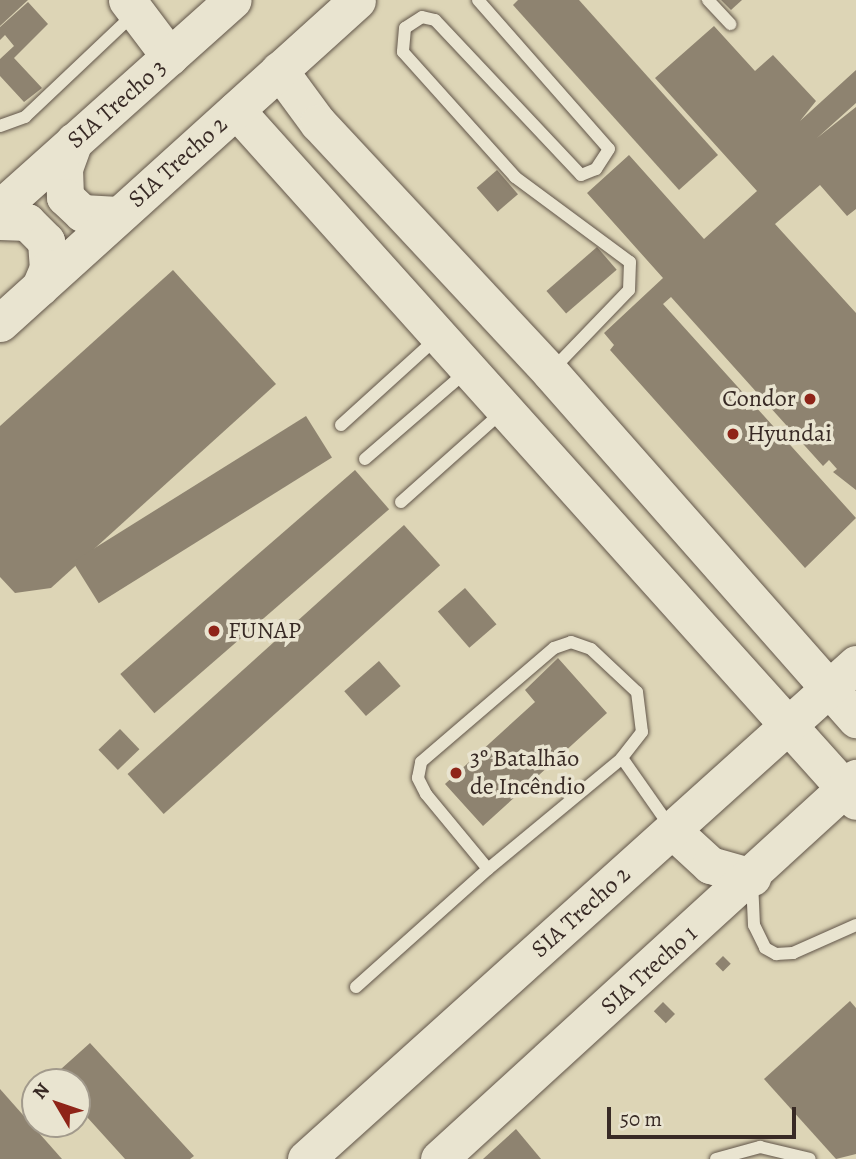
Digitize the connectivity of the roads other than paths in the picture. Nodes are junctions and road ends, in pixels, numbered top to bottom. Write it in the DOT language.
graph roads {
  1 [pos="357,0"];
  2 [pos="478,0"];
  3 [pos="708,0"];
  4 [pos="138,4"];
  5 [pos="221,4"];
  6 [pos="730,24"];
  7 [pos="170,57"];
  8 [pos="279,70"];
  9 [pos="236,110"];
  10 [pos="0,126"];
  11 [pos="74,141"];
  12 [pos="0,208"];
  13 [pos="118,215"];
  14 [pos="0,221"];
  15 [pos="40,287"];
  16 [pos="0,323"];
  17 [pos="439,337"];
  18 [pos="467,371"];
  19 [pos="550,372"];
  20 [pos="501,413"];
  21 [pos="341,425"];
  22 [pos="365,459"];
  23 [pos="401,502"];
  24 [pos="856,664"];
  25 [pos="829,688"];
  26 [pos="856,719"];
  27 [pos="788,723"];
  28 [pos="622,758"];
  29 [pos="852,789"];
  30 [pos="672,830"];
  31 [pos="488,869"];
  32 [pos="752,877"];
  33 [pos="856,925"];
  34 [pos="356,987"];
  35 [pos="306,1159"];
  36 [pos="439,1159"];
  37 [pos="716,1159"];
  38 [pos="810,1159"];
  1 -- 8 [label="main road, SIA Trecho 2"];
  2 -- 19 [label="lane"];
  3 -- 6 [label="lane"];
  4 -- 7 [label="main road"];
  4 -- 10 [label="lane"];
  5 -- 7 [label="main road, SIA Trecho 3"];
  7 -- 11 [label="main road, SIA Trecho 3"];
  8 -- 9 [label="main road, SIA Trecho 2"];
  8 -- 19 [label="main road"];
  9 -- 13 [label="main road, SIA Trecho 2"];
  9 -- 17 [label="main road"];
  11 -- 12 [label="main road, SIA Trecho 3"];
  11 -- 13 [label="main road"];
  13 -- 15 [label="main road, SIA Trecho 2"];
  14 -- 15 [label="main road"];
  15 -- 16 [label="main road, SIA Trecho 2"];
  17 -- 18 [label="main road"];
  17 -- 21 [label="lane"];
  18 -- 20 [label="main road"];
  18 -- 22 [label="lane"];
  19 -- 25 [label="main road"];
  20 -- 23 [label="lane"];
  20 -- 27 [label="main road"];
  24 -- 25 [label="main road, SIA Trecho 2"];
  25 -- 26 [label="main road"];
  25 -- 27 [label="main road, SIA Trecho 2"];
  27 -- 29 [label="main road"];
  27 -- 30 [label="main road, SIA Trecho 2"];
  28 -- 30 [label="lane"];
  28 -- 31 [label="lane"];
  28 -- 31 [label="lane"];
  29 -- 32 [label="main road, SIA Trecho 1"];
  30 -- 32 [label="main road"];
  30 -- 35 [label="main road, SIA Trecho 2"];
  31 -- 34 [label="lane"];
  32 -- 33 [label="lane"];
  32 -- 36 [label="main road, SIA Trecho 1"];
  37 -- 38 [label="lane"];
}
